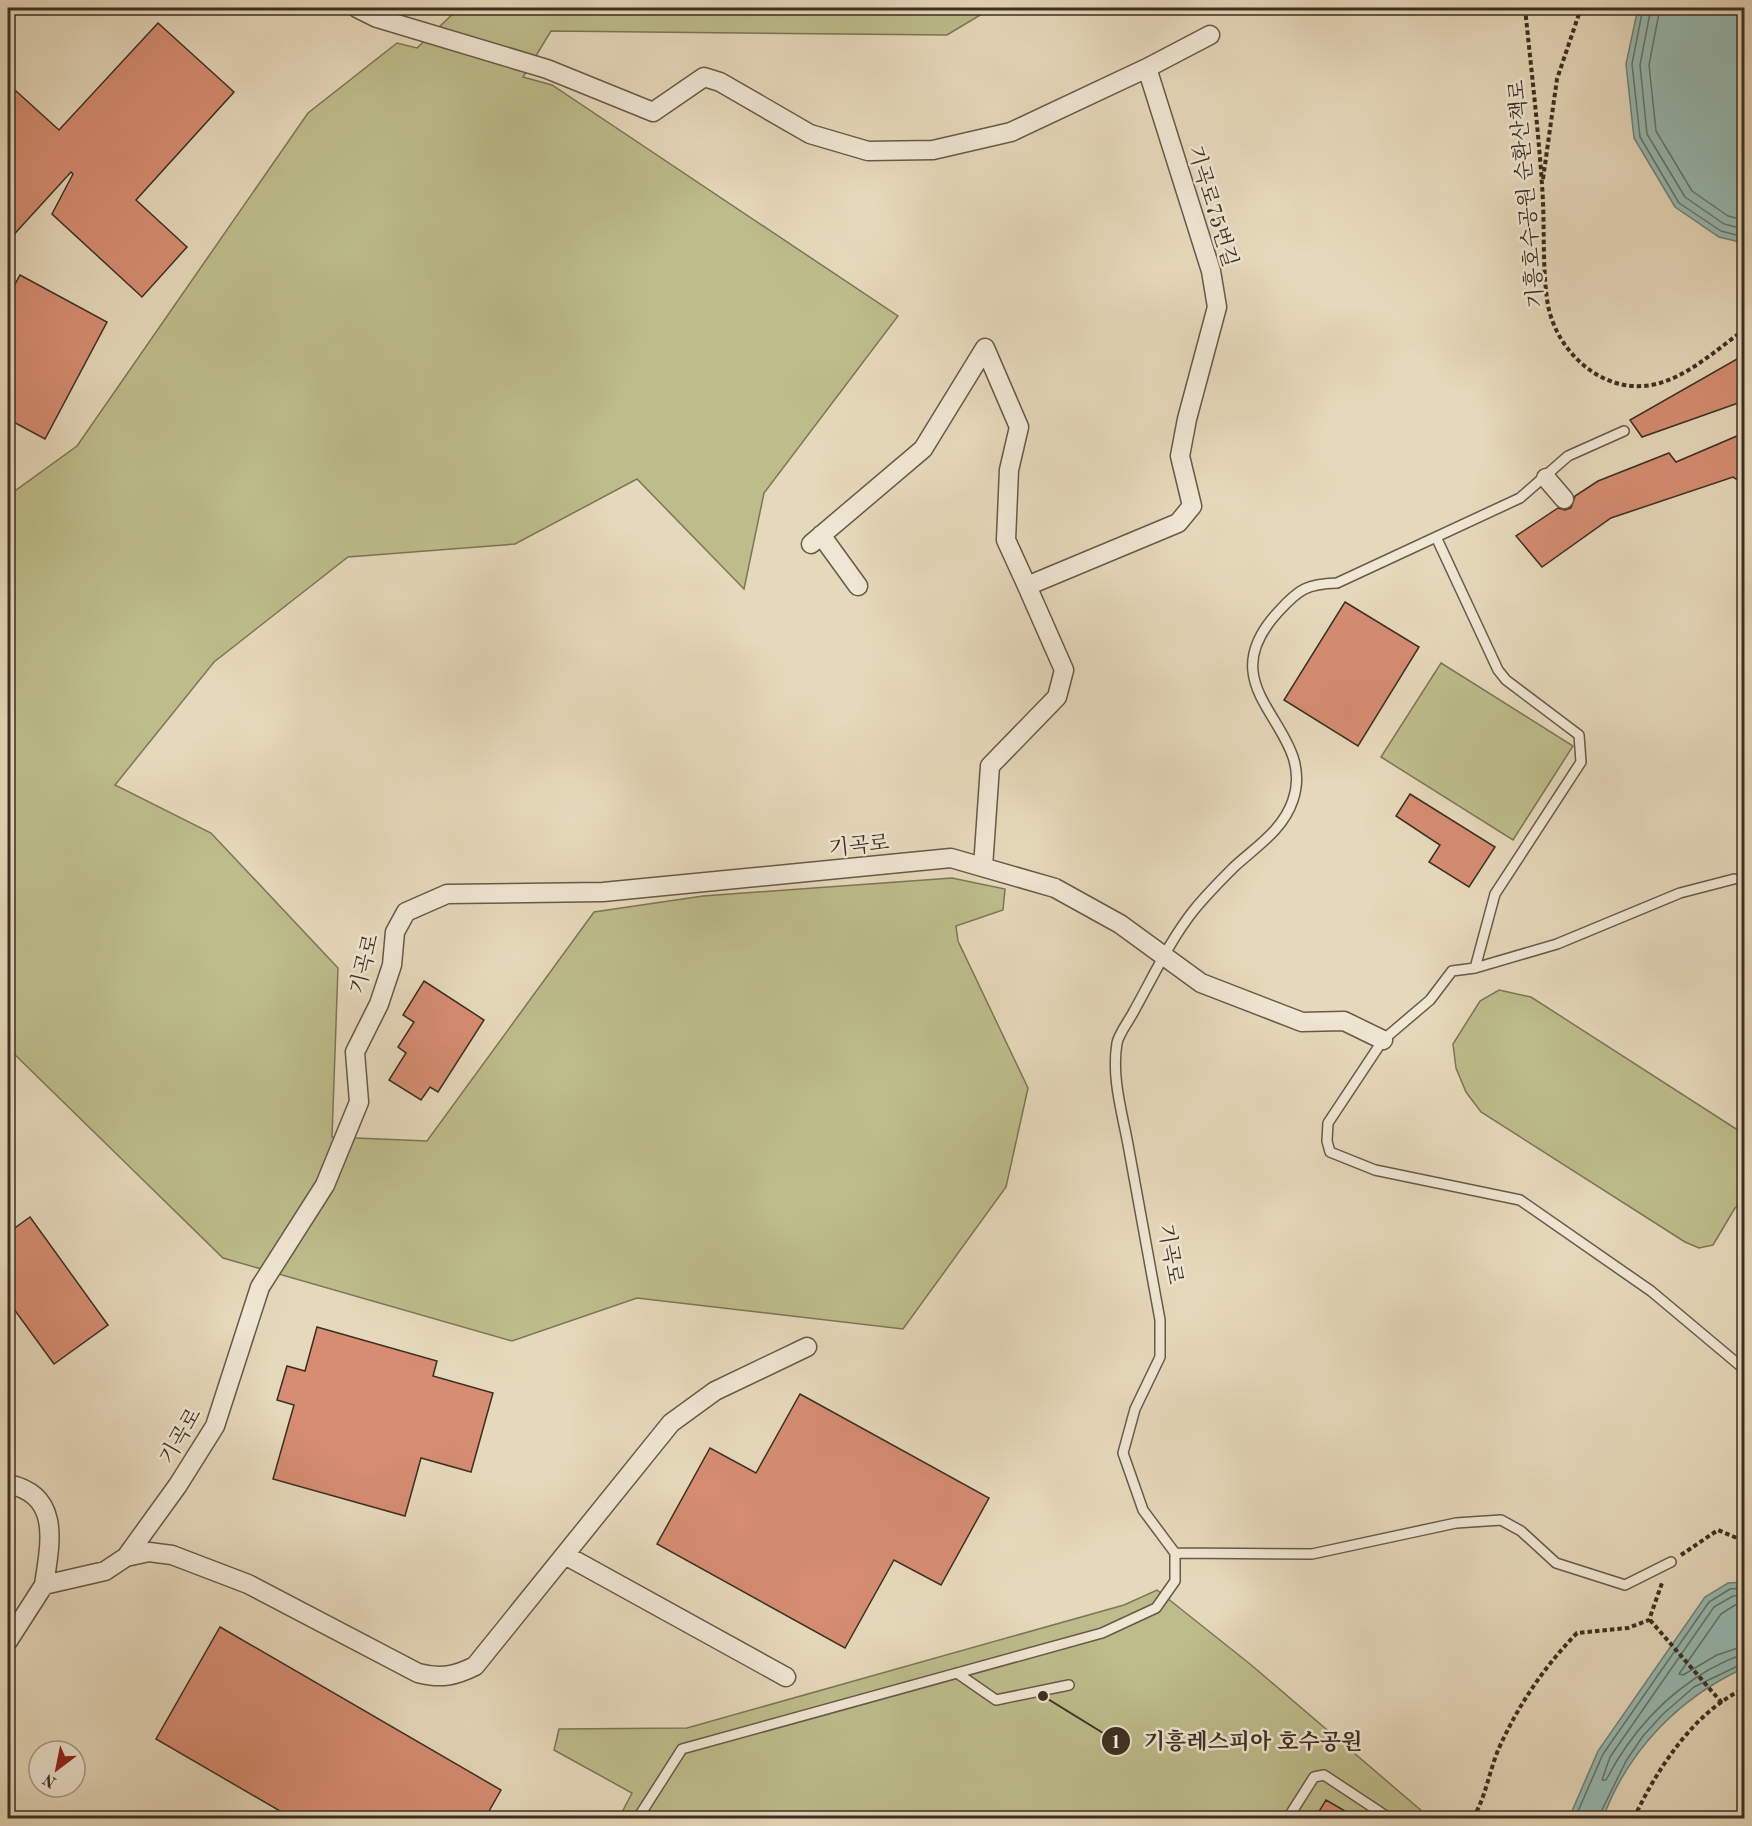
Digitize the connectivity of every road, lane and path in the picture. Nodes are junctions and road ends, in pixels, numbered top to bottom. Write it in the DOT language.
graph roads {
  1 [pos="357,8"];
  2 [pos="1525,8"];
  3 [pos="1581,8"];
  4 [pos="1210,35"];
  5 [pos="1147,68"];
  6 [pos="1542,184"];
  7 [pos="1744,330"];
  8 [pos="1624,431"];
  9 [pos="1546,478"];
  10 [pos="1564,499"];
  11 [pos="1437,539"];
  12 [pos="858,585"];
  13 [pos="1027,586"];
  14 [pos="983,867"];
  15 [pos="1734,879"];
  16 [pos="1165,955"];
  17 [pos="1475,968"];
  18 [pos="1383,1040"];
  19 [pos="807,1347"];
  20 [pos="1744,1369"];
  21 [pos="8,1484"];
  22 [pos="1744,1541"];
  23 [pos="1175,1552"];
  24 [pos="565,1555"];
  25 [pos="126,1557"];
  26 [pos="1671,1562"];
  27 [pos="44,1585"];
  28 [pos="1649,1620"];
  29 [pos="8,1641"];
  30 [pos="957,1673"];
  31 [pos="786,1677"];
  32 [pos="1069,1685"];
  33 [pos="1744,1689"];
  34 [pos="1722,1703"];
  35 [pos="638,1818"];
  36 [pos="1288,1818"];
  37 [pos="1389,1818"];
  38 [pos="1473,1818"];
  39 [pos="1634,1818"];
  1 -- 5 [label="street"];
  2 -- 6 [label="path, 기흥호수공원 순환산책로"];
  3 -- 6 [label="path"];
  4 -- 5 [label="street"];
  5 -- 13 [label="street, 기곡로75번길"];
  6 -- 7 [label="path, 기흥호수공원 순환산책로"];
  8 -- 9 [label="lane"];
  9 -- 10 [label="street"];
  9 -- 11 [label="lane"];
  11 -- 16 [label="lane"];
  11 -- 17 [label="lane"];
  12 -- 13 [label="street"];
  13 -- 14 [label="street"];
  14 -- 16 [label="street, 기곡로"];
  14 -- 25 [label="street, 기곡로"];
  15 -- 17 [label="lane"];
  16 -- 18 [label="street, 기곡로"];
  16 -- 23 [label="lane, 기곡로"];
  17 -- 18 [label="lane"];
  18 -- 20 [label="lane"];
  19 -- 24 [label="street"];
  21 -- 27 [label="street"];
  22 -- 26 [label="path"];
  23 -- 26 [label="lane"];
  23 -- 30 [label="lane"];
  24 -- 25 [label="street"];
  24 -- 31 [label="street"];
  25 -- 27 [label="street, 기곡로"];
  26 -- 28 [label="path"];
  27 -- 29 [label="street"];
  28 -- 34 [label="path"];
  28 -- 38 [label="path"];
  30 -- 32 [label="lane"];
  30 -- 35 [label="lane"];
  33 -- 34 [label="path"];
  34 -- 39 [label="path"];
  36 -- 37 [label="lane"];
}
